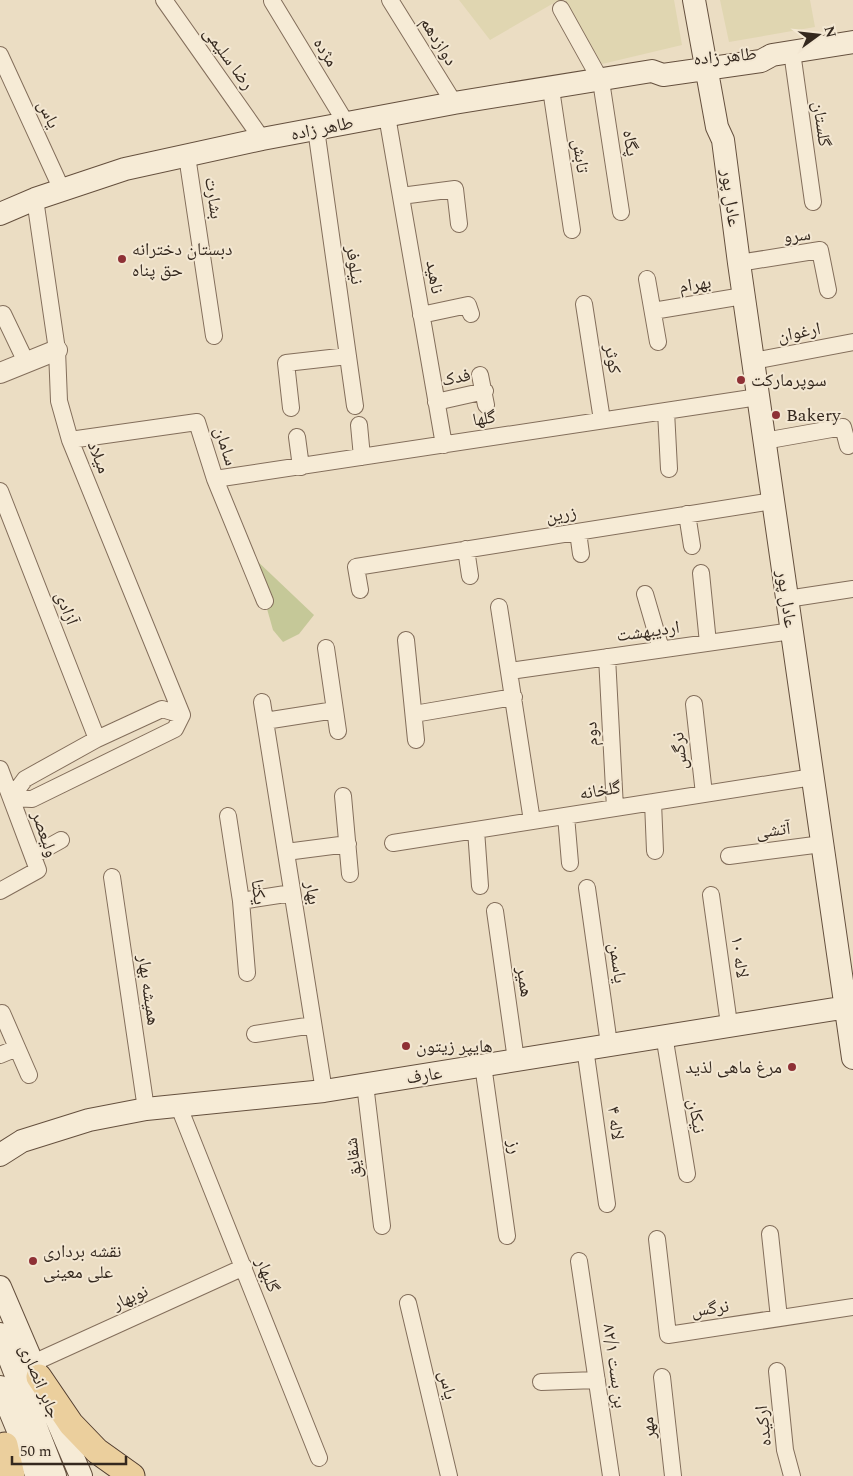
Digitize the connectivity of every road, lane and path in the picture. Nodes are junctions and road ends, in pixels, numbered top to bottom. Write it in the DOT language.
graph roads {
  1 [pos="164,0"];
  2 [pos="390,0"];
  3 [pos="694,0"];
  4 [pos="705,0"];
  5 [pos="272,1"];
  6 [pos="561,9"];
  7 [pos="853,42"];
  8 [pos="782,53"];
  9 [pos="0,55"];
  10 [pos="710,62"];
  11 [pos="601,81"];
  12 [pos="551,89"];
  13 [pos="454,103"];
  14 [pos="387,116"];
  15 [pos="346,123"];
  16 [pos="316,129"];
  17 [pos="262,139"];
  18 [pos="187,156"];
  19 [pos="62,190"];
  20 [pos="401,196"];
  21 [pos="34,199"];
  22 [pos="813,202"];
  23 [pos="622,212"];
  24 [pos="0,214"];
  25 [pos="459,224"];
  26 [pos="572,230"];
  27 [pos="739,263"];
  28 [pos="647,279"];
  29 [pos="828,290"];
  30 [pos="744,296"];
  31 [pos="584,304"];
  32 [pos="653,311"];
  33 [pos="3,314"];
  34 [pos="471,314"];
  35 [pos="421,315"];
  36 [pos="214,336"];
  37 [pos="658,342"];
  38 [pos="853,342"];
  39 [pos="57,350"];
  40 [pos="348,356"];
  41 [pos="753,361"];
  42 [pos="26,362"];
  43 [pos="0,373"];
  44 [pos="480,375"];
  45 [pos="758,397"];
  46 [pos="436,402"];
  47 [pos="355,406"];
  48 [pos="291,408"];
  49 [pos="666,411"];
  50 [pos="602,420"];
  51 [pos="359,426"];
  52 [pos="297,437"];
  53 [pos="70,440"];
  54 [pos="764,441"];
  55 [pos="444,445"];
  56 [pos="848,446"];
  57 [pos="362,457"];
  58 [pos="301,467"];
  59 [pos="669,469"];
  60 [pos="216,479"];
  61 [pos="0,491"];
  62 [pos="773,501"];
  63 [pos="687,514"];
  64 [pos="578,532"];
  65 [pos="692,546"];
  66 [pos="466,549"];
  67 [pos="582,554"];
  68 [pos="701,573"];
  69 [pos="470,576"];
  70 [pos="853,589"];
  71 [pos="360,590"];
  72 [pos="645,594"];
  73 [pos="787,599"];
  74 [pos="265,601"];
  75 [pos="499,606"];
  76 [pos="792,631"];
  77 [pos="406,640"];
  78 [pos="708,643"];
  79 [pos="326,648"];
  80 [pos="661,650"];
  81 [pos="607,657"];
  82 [pos="510,671"];
  83 [pos="514,698"];
  84 [pos="262,702"];
  85 [pos="694,704"];
  86 [pos="335,710"];
  87 [pos="414,714"];
  88 [pos="182,715"];
  89 [pos="265,721"];
  90 [pos="338,731"];
  91 [pos="103,736"];
  92 [pos="416,740"];
  93 [pos="120,756"];
  94 [pos="58,761"];
  95 [pos="0,768"];
  96 [pos="813,777"];
  97 [pos="68,781"];
  98 [pos="704,794"];
  99 [pos="343,796"];
  100 [pos="12,798"];
  101 [pos="652,802"];
  102 [pos="615,808"];
  103 [pos="228,816"];
  104 [pos="566,816"];
  105 [pos="532,821"];
  106 [pos="476,830"];
  107 [pos="61,840"];
  108 [pos="393,843"];
  109 [pos="348,844"];
  110 [pos="822,844"];
  111 [pos="655,851"];
  112 [pos="286,852"];
  113 [pos="34,856"];
  114 [pos="729,856"];
  115 [pos="570,863"];
  116 [pos="350,874"];
  117 [pos="112,877"];
  118 [pos="480,886"];
  119 [pos="587,888"];
  120 [pos="0,891"];
  121 [pos="292,893"];
  122 [pos="711,895"];
  123 [pos="241,901"];
  124 [pos="495,911"];
  125 [pos="247,973"];
  126 [pos="849,1006"];
  127 [pos="2,1013"];
  128 [pos="729,1024"];
  129 [pos="313,1025"];
  130 [pos="255,1034"];
  131 [pos="664,1035"];
  132 [pos="609,1044"];
  133 [pos="17,1048"];
  134 [pos="585,1048"];
  135 [pos="0,1055"];
  136 [pos="853,1058"];
  137 [pos="516,1060"];
  138 [pos="483,1065"];
  139 [pos="29,1076"];
  140 [pos="365,1084"];
  141 [pos="324,1091"];
  142 [pos="179,1107"];
  143 [pos="146,1109"];
  144 [pos="11,1142"];
  145 [pos="0,1155"];
  146 [pos="687,1174"];
  147 [pos="608,1204"];
  148 [pos="382,1226"];
  149 [pos="770,1234"];
  150 [pos="507,1236"];
  151 [pos="657,1239"];
  152 [pos="579,1261"];
  153 [pos="244,1268"];
  154 [pos="0,1287"];
  155 [pos="408,1303"];
  156 [pos="853,1307"];
  157 [pos="779,1318"];
  158 [pos="0,1334"];
  159 [pos="36,1370"];
  160 [pos="777,1371"];
  161 [pos="662,1377"];
  162 [pos="597,1380"];
  163 [pos="541,1382"];
  164 [pos="0,1387"];
  165 [pos="2,1439"];
  166 [pos="319,1458"];
  167 [pos="12,1476"];
  168 [pos="17,1476"];
  169 [pos="37,1476"];
  170 [pos="55,1476"];
  171 [pos="81,1476"];
  172 [pos="132,1476"];
  173 [pos="449,1476"];
  174 [pos="611,1476"];
  175 [pos="673,1476"];
  176 [pos="792,1476"];
  1 -- 17 [label="street, رضا سلیمی"];
  2 -- 13 [label="street, دوازدهم"];
  3 -- 10 [label="main road, عادل پور"];
  4 -- 10 [label="main road, عادل پور"];
  5 -- 15 [label="street, مژده"];
  6 -- 11 [label="street, پگاه"];
  7 -- 8 [label="main road, طاهر زاده"];
  8 -- 10 [label="main road, طاهر زاده"];
  8 -- 22 [label="street, گلستان"];
  9 -- 19 [label="street, یاس"];
  10 -- 11 [label="main road, طاهر زاده"];
  10 -- 27 [label="main road, عادل پور"];
  11 -- 12 [label="main road, طاهر زاده"];
  11 -- 23 [label="street, پگاه"];
  12 -- 13 [label="main road, طاهر زاده"];
  12 -- 26 [label="street, تابش"];
  13 -- 14 [label="main road, طاهر زاده"];
  14 -- 15 [label="main road, طاهر زاده"];
  14 -- 20 [label="street, ناهید"];
  15 -- 16 [label="main road, طاهر زاده"];
  16 -- 17 [label="main road, طاهر زاده"];
  16 -- 40 [label="street, نیلوفر"];
  17 -- 18 [label="main road, طاهر زاده"];
  18 -- 19 [label="main road, طاهر زاده"];
  18 -- 36 [label="street, بشارت"];
  19 -- 21 [label="main road, طاهر زاده"];
  20 -- 25 [label="street"];
  20 -- 35 [label="street, ناهید"];
  21 -- 24 [label="main road, طاهر زاده"];
  21 -- 39 [label="street, میلاد"];
  27 -- 29 [label="street, سرو"];
  27 -- 30 [label="main road, عادل پور"];
  28 -- 32 [label="street"];
  30 -- 32 [label="street, بهرام"];
  30 -- 41 [label="main road, عادل پور"];
  31 -- 50 [label="street, کوثر"];
  32 -- 37 [label="street"];
  33 -- 42 [label="street"];
  34 -- 35 [label="street"];
  35 -- 46 [label="street, ناهید"];
  38 -- 41 [label="street, ارغوان"];
  39 -- 42 [label="street"];
  39 -- 53 [label="street, میلاد"];
  40 -- 47 [label="street, نیلوفر"];
  40 -- 48 [label="street"];
  41 -- 45 [label="main road, عادل پور"];
  42 -- 43 [label="street"];
  44 -- 46 [label="street, فدک"];
  45 -- 49 [label="street, گلها"];
  45 -- 54 [label="main road, عادل پور"];
  46 -- 55 [label="street, ناهید"];
  49 -- 50 [label="street, گلها"];
  49 -- 59 [label="street"];
  50 -- 55 [label="street, گلها"];
  51 -- 57 [label="street"];
  52 -- 58 [label="street"];
  53 -- 60 [label="street, سامان"];
  53 -- 88 [label="street, میلاد"];
  54 -- 56 [label="street"];
  54 -- 62 [label="main road, عادل پور"];
  55 -- 57 [label="street, گلها"];
  57 -- 58 [label="street, گلها"];
  58 -- 60 [label="street, گلها"];
  60 -- 74 [label="street, سامان"];
  61 -- 91 [label="street, آزادی"];
  62 -- 63 [label="street, زرین"];
  62 -- 73 [label="main road, عادل پور"];
  63 -- 64 [label="street, زرین"];
  63 -- 65 [label="street"];
  64 -- 66 [label="street, زرین"];
  64 -- 67 [label="street"];
  66 -- 69 [label="street"];
  66 -- 71 [label="street, زرین"];
  68 -- 78 [label="street"];
  70 -- 73 [label="street"];
  72 -- 80 [label="street"];
  73 -- 76 [label="main road, عادل پور"];
  75 -- 82 [label="street"];
  76 -- 78 [label="street, اردیبهشت"];
  76 -- 96 [label="main road, عادل پور"];
  77 -- 87 [label="street"];
  78 -- 80 [label="street, اردیبهشت"];
  79 -- 86 [label="street"];
  80 -- 81 [label="street, اردیبهشت"];
  81 -- 82 [label="street, اردیبهشت"];
  81 -- 102 [label="street, دوم"];
  82 -- 83 [label="street"];
  83 -- 87 [label="street"];
  83 -- 105 [label="street"];
  84 -- 89 [label="street, بهار"];
  85 -- 98 [label="street, نرگس"];
  86 -- 89 [label="street"];
  86 -- 90 [label="street"];
  87 -- 92 [label="street"];
  88 -- 91 [label="street"];
  88 -- 93 [label="street"];
  89 -- 112 [label="street, بهار"];
  91 -- 93 [label="street, آزادی"];
  91 -- 94 [label="street"];
  93 -- 97 [label="street"];
  94 -- 97 [label="street"];
  94 -- 100 [label="street"];
  95 -- 100 [label="street, ولیعصر"];
  96 -- 98 [label="street, گلخانه"];
  96 -- 110 [label="main road, عادل پور"];
  97 -- 100 [label="street"];
  98 -- 101 [label="street, گلخانه"];
  99 -- 109 [label="street"];
  100 -- 113 [label="street, ولیعصر"];
  101 -- 102 [label="street, گلخانه"];
  101 -- 111 [label="street"];
  102 -- 104 [label="street, گلخانه"];
  103 -- 123 [label="street, یکتا"];
  104 -- 105 [label="street, گلخانه"];
  104 -- 115 [label="street"];
  105 -- 106 [label="street, گلخانه"];
  106 -- 108 [label="street, گلخانه"];
  106 -- 118 [label="street"];
  107 -- 113 [label="street"];
  109 -- 112 [label="street"];
  109 -- 116 [label="street"];
  110 -- 114 [label="street, آتشی"];
  110 -- 126 [label="main road, عادل پور"];
  112 -- 121 [label="street, بهار"];
  113 -- 120 [label="street, ولیعصر"];
  117 -- 143 [label="street, همیشه بهار"];
  119 -- 132 [label="street, یاسمن"];
  121 -- 123 [label="street"];
  121 -- 129 [label="street, بهار"];
  122 -- 128 [label="street, لاله ۱۰"];
  123 -- 125 [label="street, یکتا"];
  124 -- 137 [label="street, همیر"];
  126 -- 128 [label="main road, عارف"];
  126 -- 136 [label="main road, عادل پور"];
  127 -- 133 [label="street"];
  128 -- 131 [label="main road, عارف"];
  129 -- 130 [label="street"];
  129 -- 141 [label="street, بهار"];
  131 -- 132 [label="main road, عارف"];
  131 -- 146 [label="street, نیکان"];
  132 -- 134 [label="main road, عارف"];
  133 -- 135 [label="street"];
  133 -- 139 [label="street"];
  134 -- 137 [label="main road, عارف"];
  134 -- 147 [label="street, لاله ۴"];
  137 -- 138 [label="main road, عارف"];
  138 -- 140 [label="main road, عارف"];
  138 -- 150 [label="street, رز"];
  140 -- 141 [label="main road, عارف"];
  140 -- 148 [label="street, شقایق"];
  141 -- 142 [label="main road, عارف"];
  142 -- 143 [label="main road, عارف"];
  142 -- 153 [label="street, گلبهار"];
  143 -- 144 [label="main road, عارف"];
  144 -- 145 [label="main road, عارف"];
  149 -- 157 [label="street"];
  151 -- 157 [label="street, نرگس"];
  152 -- 162 [label="street, بن بست ۸۲/۱"];
  153 -- 159 [label="street, نوبهار"];
  153 -- 166 [label="street, گلبهار"];
  154 -- 159 [label="main road, جابر انصاری"];
  155 -- 173 [label="street, یاس"];
  156 -- 157 [label="street, نرگس"];
  158 -- 170 [label="main road"];
  159 -- 171 [label="main road, جابر انصاری"];
  159 -- 172 [label="main road"];
  160 -- 176 [label="street, ارکیده"];
  161 -- 175 [label="street, مهر"];
  162 -- 163 [label="street"];
  162 -- 174 [label="street, بن بست ۸۲/۱"];
  164 -- 169 [label="main road"];
  165 -- 167 [label="main road"];
  165 -- 168 [label="main road"];
}
